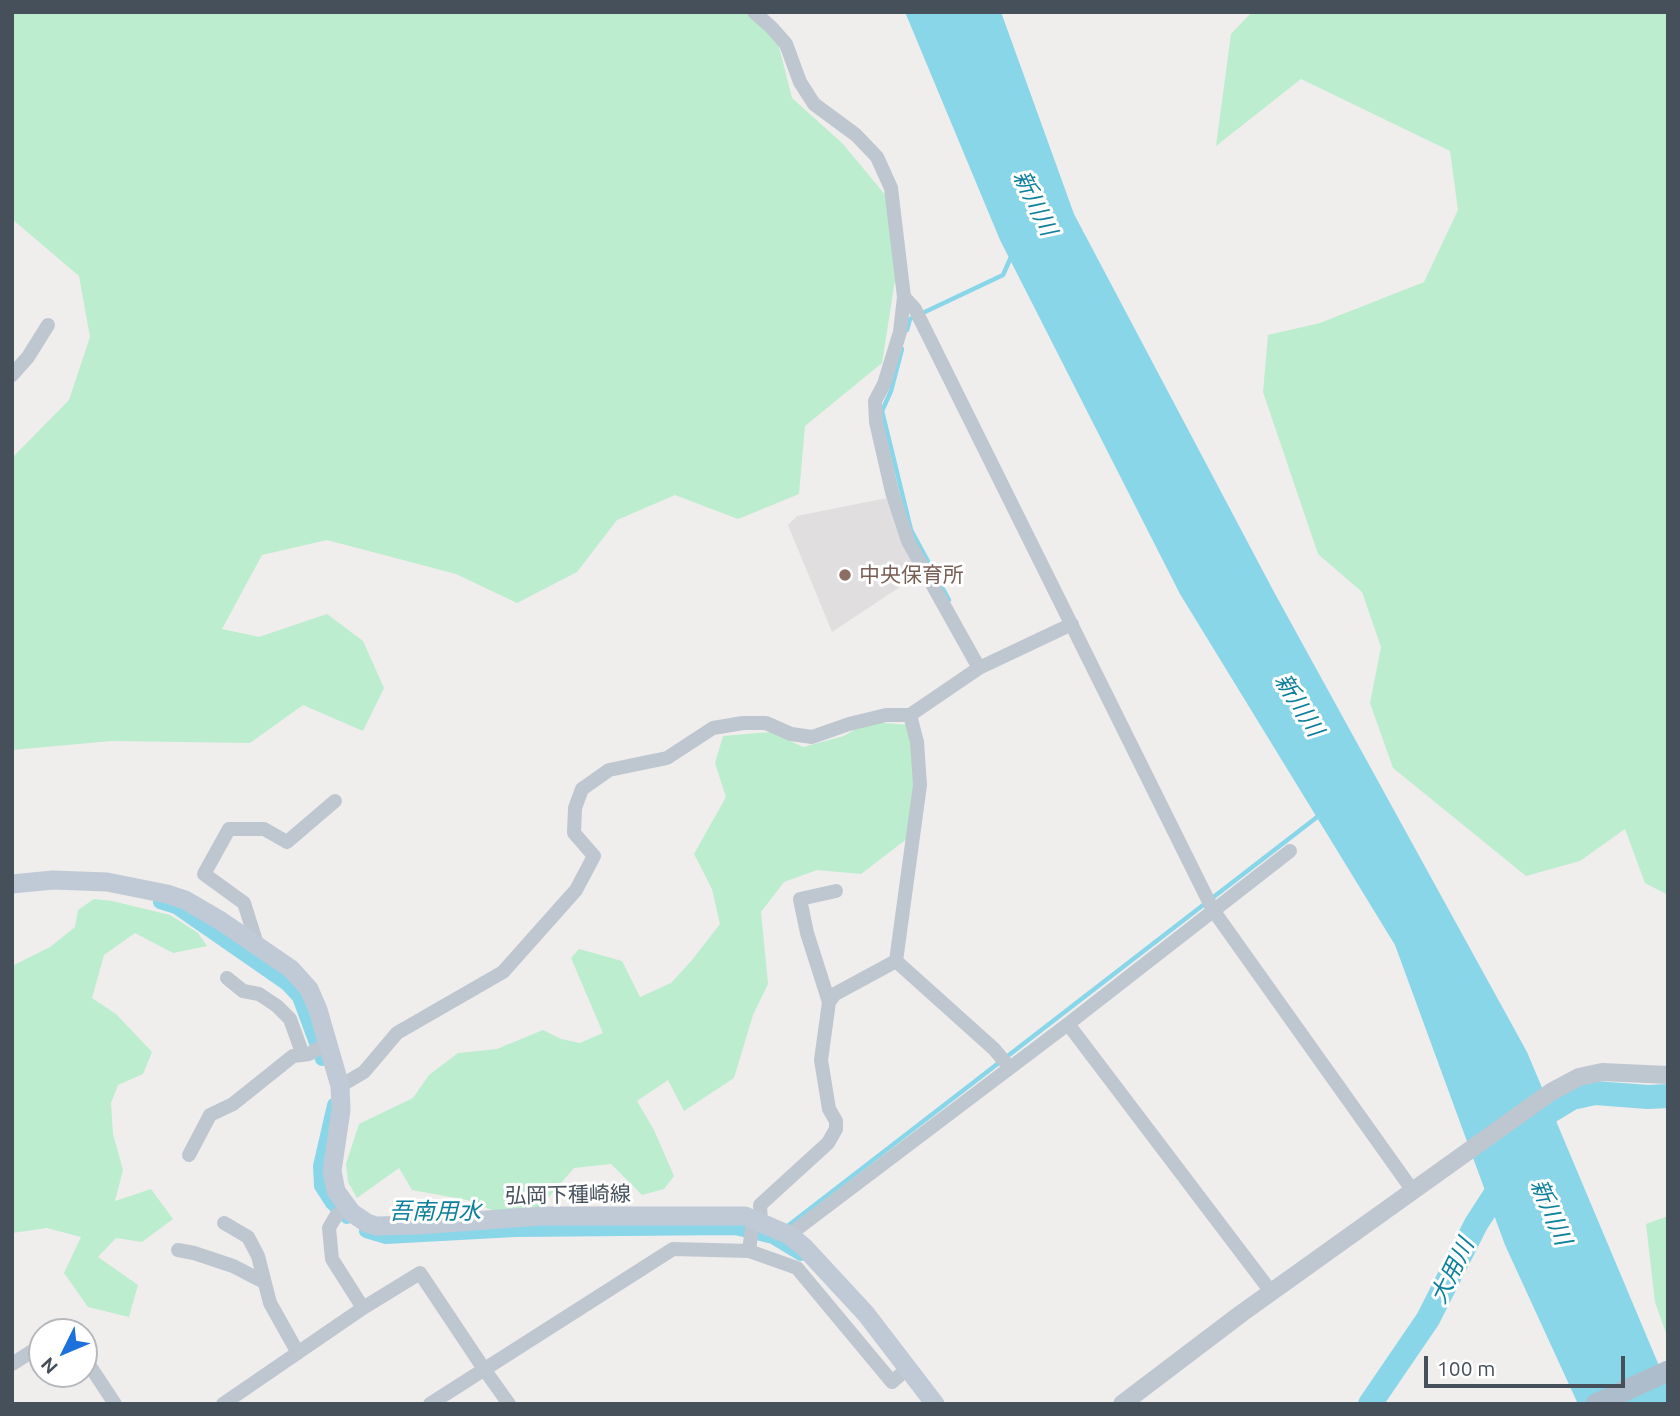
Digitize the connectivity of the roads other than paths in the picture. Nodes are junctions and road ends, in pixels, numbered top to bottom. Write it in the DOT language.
graph roads {
  1 [pos="754,12"];
  2 [pos="905,297"];
  3 [pos="48,325"];
  4 [pos="12,375"];
  5 [pos="1072,624"];
  6 [pos="979,668"];
  7 [pos="910,715"];
  8 [pos="335,801"];
  9 [pos="1290,851"];
  10 [pos="12,884"];
  11 [pos="836,891"];
  12 [pos="1213,910"];
  13 [pos="257,944"];
  14 [pos="896,961"];
  15 [pos="228,978"];
  16 [pos="829,1002"];
  17 [pos="1068,1024"];
  18 [pos="316,1049"];
  19 [pos="1010,1068"];
  20 [pos="1668,1075"];
  21 [pos="340,1086"];
  22 [pos="189,1155"];
  23 [pos="1413,1191"];
  24 [pos="341,1211"];
  25 [pos="223,1223"];
  26 [pos="759,1224"];
  27 [pos="789,1235"];
  28 [pos="749,1249"];
  29 [pos="178,1250"];
  30 [pos="264,1282"];
  31 [pos="1272,1293"];
  32 [pos="363,1308"];
  33 [pos="298,1353"];
  34 [pos="28,1354"];
  35 [pos="12,1364"];
  36 [pos="484,1369"];
  37 [pos="907,1369"];
  38 [pos="1668,1371"];
  39 [pos="98,1378"];
  40 [pos="115,1404"];
  41 [pos="223,1404"];
  42 [pos="430,1404"];
  43 [pos="509,1404"];
  44 [pos="935,1404"];
  45 [pos="1122,1404"];
  46 [pos="1596,1404"];
  1 -- 2 [label="street"];
  2 -- 5 [label="street"];
  2 -- 6 [label="street"];
  3 -- 4 [label="street"];
  5 -- 6 [label="street"];
  5 -- 12 [label="street"];
  6 -- 7 [label="street"];
  7 -- 14 [label="street"];
  7 -- 21 [label="street"];
  8 -- 13 [label="street"];
  9 -- 12 [label="street"];
  10 -- 13 [label="main road"];
  11 -- 16 [label="street"];
  12 -- 17 [label="street"];
  12 -- 23 [label="street"];
  13 -- 18 [label="main road"];
  14 -- 16 [label="street"];
  14 -- 19 [label="street"];
  15 -- 18 [label="street"];
  16 -- 26 [label="street"];
  17 -- 19 [label="street"];
  17 -- 31 [label="street"];
  18 -- 21 [label="main road"];
  18 -- 22 [label="street"];
  19 -- 27 [label="street"];
  20 -- 23 [label="street"];
  21 -- 24 [label="main road"];
  23 -- 31 [label="street"];
  24 -- 26 [label="main road, 弘岡下種崎線"];
  24 -- 32 [label="street"];
  25 -- 30 [label="street"];
  26 -- 27 [label="main road, 弘岡下種崎線"];
  26 -- 28 [label="street"];
  27 -- 37 [label="main road, 弘岡下種崎線"];
  28 -- 36 [label="street"];
  28 -- 37 [label="street"];
  29 -- 30 [label="street"];
  30 -- 33 [label="street"];
  31 -- 45 [label="street"];
  32 -- 33 [label="street"];
  32 -- 36 [label="street"];
  33 -- 41 [label="street"];
  34 -- 35 [label="street"];
  36 -- 42 [label="street"];
  36 -- 43 [label="street"];
  37 -- 44 [label="main road, 弘岡下種崎線"];
  38 -- 46 [label="main road"];
  39 -- 40 [label="street"];
}
